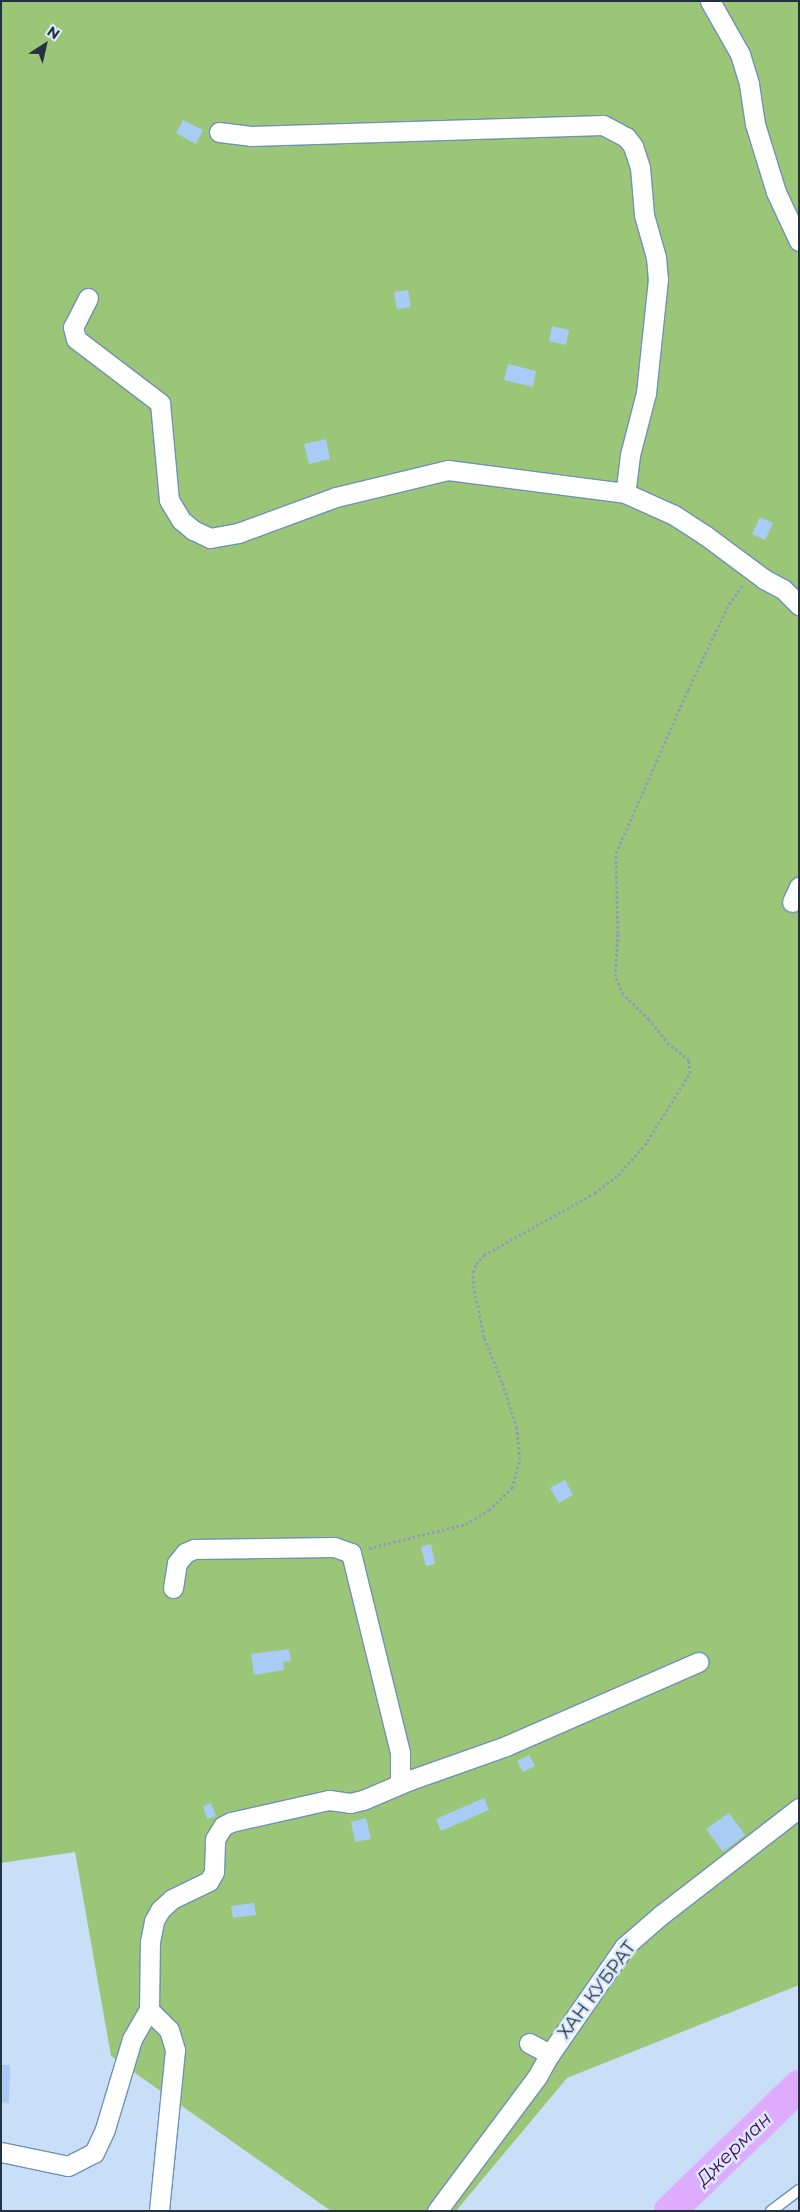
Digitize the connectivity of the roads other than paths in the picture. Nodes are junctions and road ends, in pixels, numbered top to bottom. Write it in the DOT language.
graph roads {
  1 [pos="710,1"];
  2 [pos="219,132"];
  3 [pos="799,241"];
  4 [pos="88,298"];
  5 [pos="625,492"];
  6 [pos="798,599"];
  7 [pos="173,1588"];
  8 [pos="698,1662"];
  9 [pos="400,1784"];
  10 [pos="799,1808"];
  11 [pos="148,2010"];
  12 [pos="529,2043"];
  13 [pos="550,2054"];
  14 [pos="1,2152"];
  15 [pos="799,2190"];
  16 [pos="158,2211"];
  17 [pos="437,2211"];
  18 [pos="771,2211"];
  1 -- 3 [label="street"];
  2 -- 5 [label="street"];
  4 -- 5 [label="street"];
  5 -- 6 [label="street"];
  7 -- 9 [label="street"];
  8 -- 9 [label="street"];
  9 -- 11 [label="street"];
  10 -- 13 [label="street, ХАН КУБРАТ"];
  11 -- 14 [label="street"];
  11 -- 16 [label="street"];
  12 -- 13 [label="street"];
  13 -- 17 [label="street, ХАН КУБРАТ"];
  15 -- 18 [label="lane"];
}
